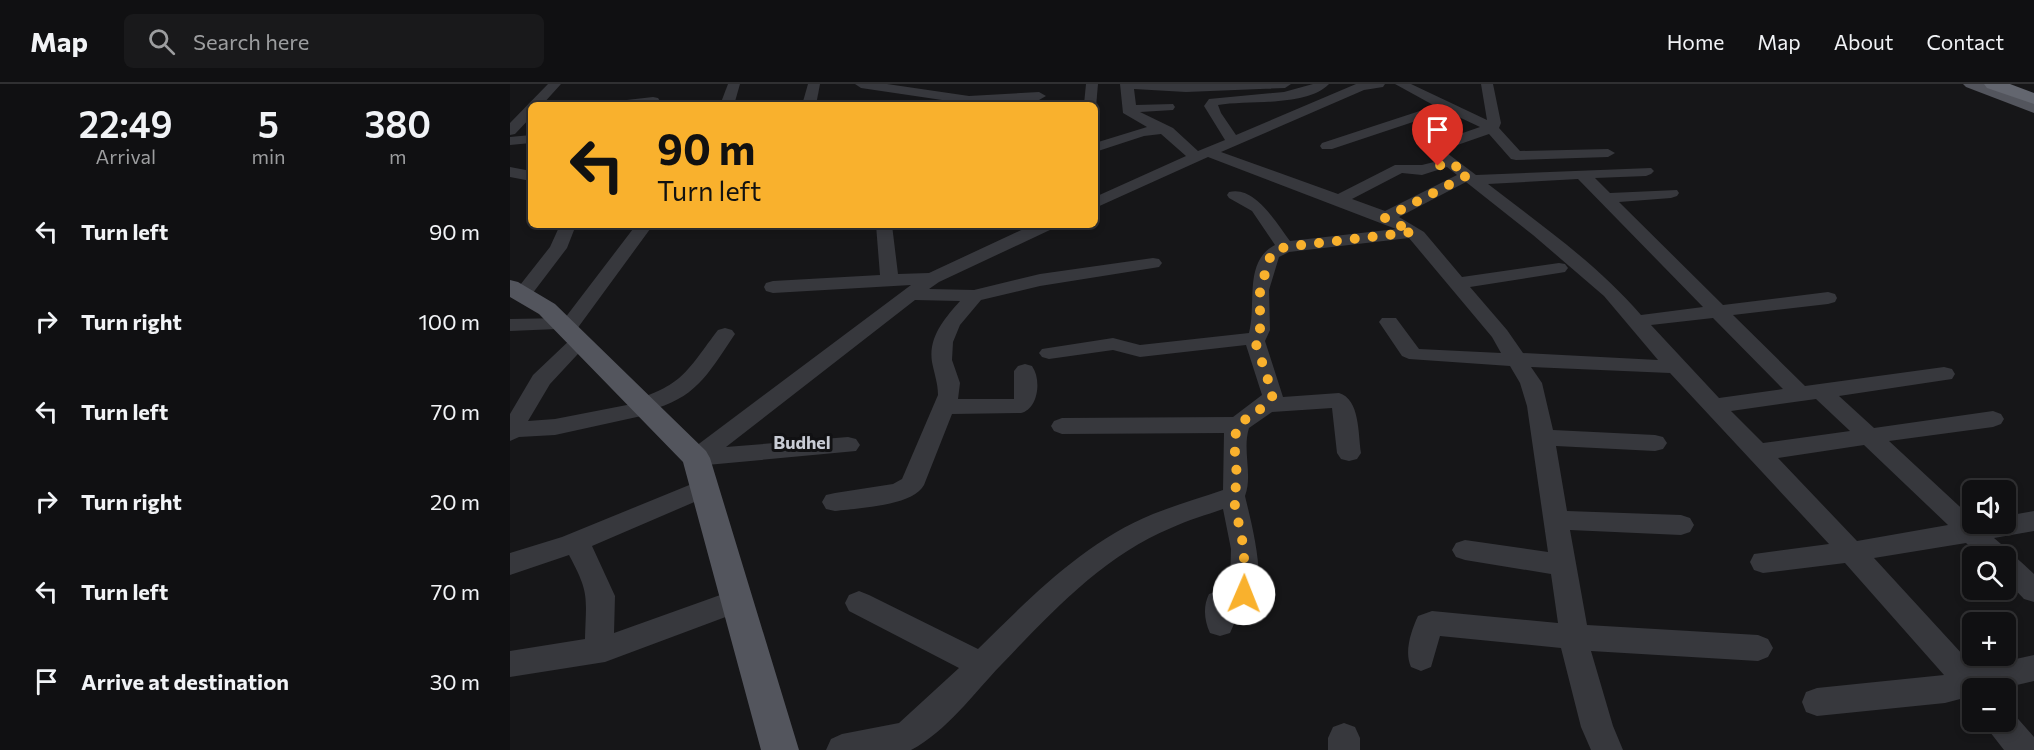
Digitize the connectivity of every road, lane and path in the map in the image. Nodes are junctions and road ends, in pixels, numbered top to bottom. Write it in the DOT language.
graph roads {
  1 [pos="555,84"];
  2 [pos="734,84"];
  3 [pos="814,84"];
  4 [pos="861,84"];
  5 [pos="966,84"];
  6 [pos="1092,84"];
  7 [pos="1126,84"];
  8 [pos="1285,84"];
  9 [pos="1323,84"];
  10 [pos="1337,84"];
  11 [pos="1379,84"];
  12 [pos="1401,84"];
  13 [pos="1487,84"];
  14 [pos="1971,84"];
  15 [pos="1993,84"];
  16 [pos="2023,84"];
  17 [pos="884,85"];
  18 [pos="1361,87"];
  19 [pos="2034,88"];
  20 [pos="1222,94"];
  21 [pos="1039,95"];
  22 [pos="2034,99"];
  23 [pos="969,100"];
  24 [pos="539,102"];
  25 [pos="729,102"];
  26 [pos="809,102"];
  27 [pos="885,102"];
  28 [pos="1091,102"];
  29 [pos="1447,106"];
  30 [pos="1168,107"];
  31 [pos="2034,108"];
  32 [pos="1129,109"];
  33 [pos="528,112"];
  34 [pos="528,114"];
  35 [pos="510,116"];
  36 [pos="1492,128"];
  37 [pos="1163,129"];
  38 [pos="510,131"];
  39 [pos="528,139"];
  40 [pos="510,141"];
  41 [pos="1233,141"];
  42 [pos="1098,146"];
  43 [pos="1327,146"];
  44 [pos="1608,153"];
  45 [pos="1202,154"];
  46 [pos="1647,171"];
  47 [pos="510,172"];
  48 [pos="1582,174"];
  49 [pos="528,175"];
  50 [pos="1460,176"];
  51 [pos="1671,193"];
  52 [pos="1235,195"];
  53 [pos="1606,198"];
  54 [pos="1339,200"];
  55 [pos="1098,202"];
  56 [pos="1385,218"];
  57 [pos="567,228"];
  58 [pos="643,228"];
  59 [pos="884,228"];
  60 [pos="1036,228"];
  61 [pos="1413,232"];
  62 [pos="1285,247"];
  63 [pos="1153,262"];
  64 [pos="1558,268"];
  65 [pos="932,278"];
  66 [pos="889,279"];
  67 [pos="1458,283"];
  68 [pos="772,287"];
  69 [pos="516,291"];
  70 [pos="909,294"];
  71 [pos="974,296"];
  72 [pos="1828,298"];
  73 [pos="1720,313"];
  74 [pos="1639,321"];
  75 [pos="1389,322"];
  76 [pos="510,325"];
  77 [pos="569,331"];
  78 [pos="725,334"];
  79 [pos="1256,338"];
  80 [pos="1049,353"];
  81 [pos="1519,361"];
  82 [pos="1669,366"];
  83 [pos="1025,371"];
  84 [pos="1944,374"];
  85 [pos="1810,392"];
  86 [pos="1266,405"];
  87 [pos="1714,406"];
  88 [pos="644,407"];
  89 [pos="944,407"];
  90 [pos="1993,419"];
  91 [pos="1239,424"];
  92 [pos="1062,426"];
  93 [pos="511,431"];
  94 [pos="1542,437"];
  95 [pos="1869,437"];
  96 [pos="1655,443"];
  97 [pos="848,445"];
  98 [pos="1759,452"];
  99 [pos="1349,453"];
  100 [pos="696,458"];
  101 [pos="704,488"];
  102 [pos="1233,496"];
  103 [pos="835,502"];
  104 [pos="1554,519"];
  105 [pos="2034,520"];
  106 [pos="2016,523"];
  107 [pos="1962,524"];
  108 [pos="1681,525"];
  109 [pos="1962,534"];
  110 [pos="1973,534"];
  111 [pos="576,542"];
  112 [pos="1986,546"];
  113 [pos="1465,550"];
  114 [pos="1851,552"];
  115 [pos="1764,562"];
  116 [pos="510,564"];
  117 [pos="1562,565"];
  118 [pos="2016,574"];
  119 [pos="2034,591"];
  120 [pos="737,602"];
  121 [pos="859,603"];
  122 [pos="1220,624"];
  123 [pos="1574,637"];
  124 [pos="1758,648"];
  125 [pos="600,650"];
  126 [pos="1421,658"];
  127 [pos="510,664"];
  128 [pos="982,665"];
  129 [pos="2034,668"];
  130 [pos="1965,678"];
  131 [pos="2000,678"];
  132 [pos="1962,687"];
  133 [pos="1817,702"];
  134 [pos="2009,732"];
  135 [pos="780,750"];
  136 [pos="842,750"];
  137 [pos="1607,750"];
  138 [pos="2024,750"];
  1 -- 24 [label="street"];
  2 -- 25 [label="street"];
  3 -- 26 [label="street"];
  4 -- 17 [label="street"];
  5 -- 23 [label="street"];
  6 -- 28 [label="street"];
  7 -- 20 [label="street"];
  7 -- 32 [label="street"];
  8 -- 20 [label="street"];
  9 -- 20 [label="street"];
  10 -- 18 [label="street"];
  11 -- 18 [label="street"];
  12 -- 29 [label="street"];
  13 -- 36 [label="street"];
  14 -- 31 [label="main road"];
  15 -- 22 [label="highway"];
  16 -- 19 [label="highway"];
  17 -- 23 [label="street"];
  17 -- 27 [label="street"];
  18 -- 41 [label="street"];
  20 -- 41 [label="street"];
  21 -- 23 [label="street"];
  29 -- 36 [label="street"];
  29 -- 43 [label="street"];
  30 -- 32 [label="street"];
  32 -- 37 [label="street"];
  33 -- 35 [label="street"];
  34 -- 38 [label="street"];
  36 -- 44 [label="street"];
  36 -- 50 [label="street"];
  37 -- 42 [label="street"];
  37 -- 45 [label="street"];
  39 -- 40 [label="street"];
  41 -- 45 [label="street"];
  45 -- 54 [label="street"];
  45 -- 55 [label="street"];
  46 -- 48 [label="street"];
  47 -- 49 [label="street"];
  48 -- 50 [label="street"];
  48 -- 53 [label="street"];
  50 -- 54 [label="street"];
  50 -- 56 [label="street"];
  50 -- 74 [label="street"];
  51 -- 53 [label="street"];
  52 -- 62 [label="street"];
  53 -- 73 [label="street"];
  54 -- 56 [label="street"];
  56 -- 61 [label="street"];
  57 -- 69 [label="street"];
  58 -- 77 [label="street"];
  59 -- 66 [label="street"];
  60 -- 65 [label="street"];
  61 -- 62 [label="street"];
  61 -- 67 [label="street"];
  62 -- 79 [label="street"];
  63 -- 71 [label="street"];
  64 -- 67 [label="street"];
  65 -- 66 [label="street"];
  65 -- 70 [label="street"];
  66 -- 68 [label="street"];
  67 -- 81 [label="street"];
  69 -- 77 [label="main road"];
  70 -- 71 [label="street"];
  70 -- 100 [label="street"];
  71 -- 89 [label="street"];
  72 -- 73 [label="street"];
  73 -- 74 [label="street"];
  73 -- 85 [label="street"];
  74 -- 82 [label="street"];
  75 -- 81 [label="street"];
  76 -- 77 [label="street"];
  77 -- 88 [label="main road"];
  77 -- 93 [label="street"];
  78 -- 88 [label="street"];
  79 -- 80 [label="street"];
  79 -- 86 [label="street"];
  81 -- 82 [label="street"];
  81 -- 94 [label="street"];
  82 -- 87 [label="street"];
  83 -- 89 [label="street"];
  84 -- 85 [label="street"];
  85 -- 87 [label="street"];
  85 -- 95 [label="street"];
  86 -- 91 [label="street"];
  86 -- 99 [label="street"];
  87 -- 98 [label="street"];
  88 -- 93 [label="street"];
  88 -- 100 [label="main road"];
  89 -- 103 [label="street"];
  90 -- 95 [label="street"];
  91 -- 92 [label="street"];
  91 -- 102 [label="street"];
  94 -- 96 [label="street"];
  94 -- 104 [label="street"];
  95 -- 98 [label="street"];
  95 -- 107 [label="street"];
  97 -- 100 [label="street"];
  98 -- 114 [label="street"];
  100 -- 101 [label="main road"];
  101 -- 111 [label="street"];
  101 -- 120 [label="main road"];
  102 -- 122 [label="street"];
  102 -- 128 [label="street"];
  104 -- 108 [label="street"];
  104 -- 117 [label="street"];
  105 -- 106 [label="street"];
  109 -- 114 [label="street"];
  110 -- 112 [label="street"];
  111 -- 116 [label="street"];
  111 -- 125 [label="street"];
  113 -- 117 [label="street"];
  114 -- 115 [label="street"];
  114 -- 130 [label="street"];
  117 -- 123 [label="street"];
  118 -- 119 [label="street"];
  120 -- 125 [label="street"];
  120 -- 135 [label="main road"];
  121 -- 128 [label="street"];
  123 -- 124 [label="street"];
  123 -- 126 [label="street"];
  123 -- 137 [label="street"];
  125 -- 127 [label="street"];
  128 -- 136 [label="street"];
  129 -- 131 [label="street"];
  132 -- 133 [label="street"];
  134 -- 138 [label="street"];
}
